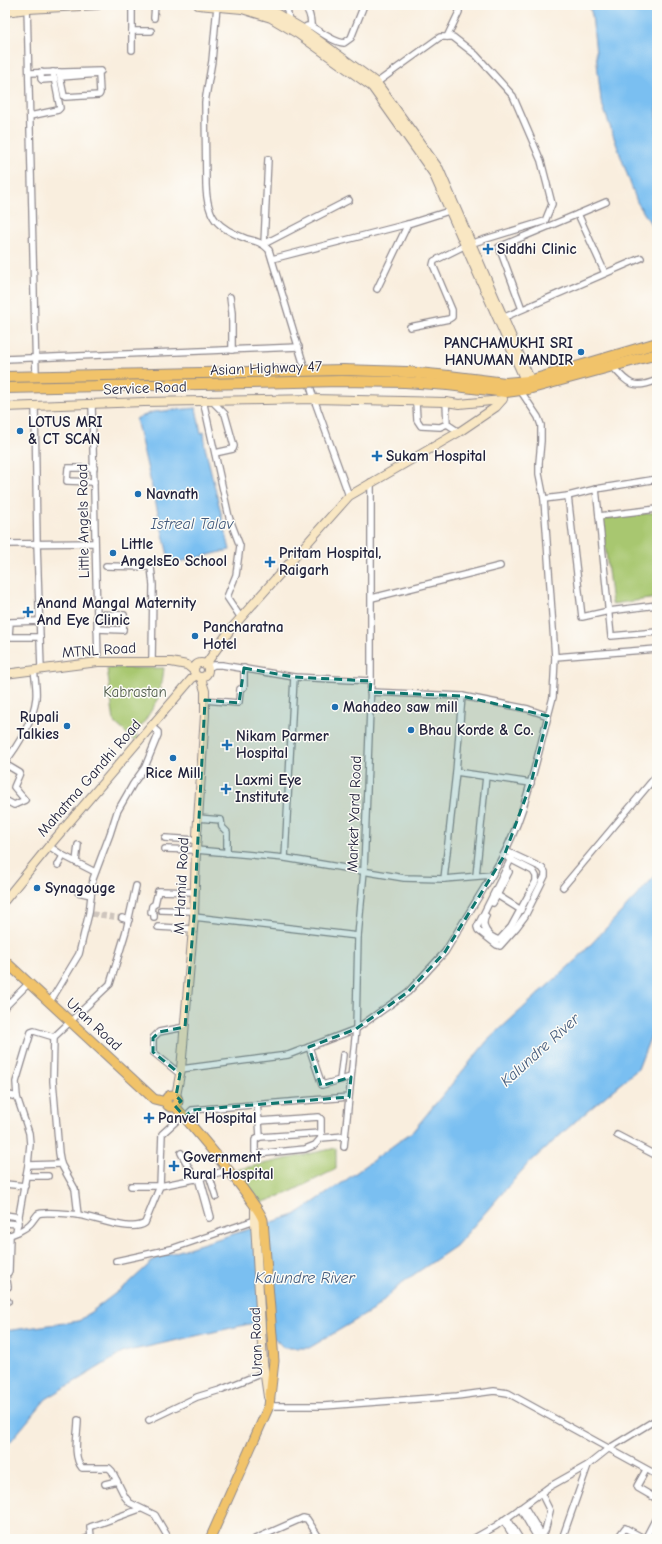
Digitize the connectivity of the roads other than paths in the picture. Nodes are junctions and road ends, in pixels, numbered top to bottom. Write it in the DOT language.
graph roads {
  1 [pos="98,5"];
  2 [pos="132,5"];
  3 [pos="155,5"];
  4 [pos="198,5"];
  5 [pos="254,5"];
  6 [pos="302,5"];
  7 [pos="364,5"];
  8 [pos="459,5"];
  9 [pos="217,6"];
  10 [pos="286,6"];
  11 [pos="28,7"];
  12 [pos="5,12"];
  13 [pos="154,18"];
  14 [pos="289,21"];
  15 [pos="311,26"];
  16 [pos="132,30"];
  17 [pos="303,30"];
  18 [pos="151,31"];
  19 [pos="447,37"];
  20 [pos="132,50"];
  21 [pos="29,73"];
  22 [pos="57,75"];
  23 [pos="374,85"];
  24 [pos="30,116"];
  25 [pos="268,159"];
  26 [pos="349,200"];
  27 [pos="606,202"];
  28 [pos="453,210"];
  29 [pos="578,214"];
  30 [pos="408,224"];
  31 [pos="264,244"];
  32 [pos="469,244"];
  33 [pos="641,258"];
  34 [pos="272,259"];
  35 [pos="605,273"];
  36 [pos="376,289"];
  37 [pos="230,297"];
  38 [pos="522,309"];
  39 [pos="502,318"];
  40 [pos="410,327"];
  41 [pos="657,343"];
  42 [pos="299,347"];
  43 [pos="232,350"];
  44 [pos="657,354"];
  45 [pos="36,357"];
  46 [pos="5,359"];
  47 [pos="613,367"];
  48 [pos="36,376"];
  49 [pos="5,377"];
  50 [pos="448,380"];
  51 [pos="657,380"];
  52 [pos="528,386"];
  53 [pos="5,388"];
  54 [pos="505,392"];
  55 [pos="314,399"];
  56 [pos="207,400"];
  57 [pos="416,402"];
  58 [pos="446,402"];
  59 [pos="92,404"];
  60 [pos="35,406"];
  61 [pos="5,407"];
  62 [pos="447,424"];
  63 [pos="459,432"];
  64 [pos="215,453"];
  65 [pos="94,468"];
  66 [pos="657,479"];
  67 [pos="94,482"];
  68 [pos="371,482"];
  69 [pos="596,489"];
  70 [pos="349,496"];
  71 [pos="568,496"];
  72 [pos="544,499"];
  73 [pos="657,509"];
  74 [pos="599,516"];
  75 [pos="5,520"];
  76 [pos="95,542"];
  77 [pos="37,543"];
  78 [pos="6,544"];
  79 [pos="106,566"];
  80 [pos="500,566"];
  81 [pos="372,598"];
  82 [pos="657,604"];
  83 [pos="609,611"];
  84 [pos="241,618"];
  85 [pos="40,622"];
  86 [pos="657,632"];
  87 [pos="40,637"];
  88 [pos="657,649"];
  89 [pos="555,657"];
  90 [pos="152,661"];
  91 [pos="98,662"];
  92 [pos="207,666"];
  93 [pos="244,668"];
  94 [pos="38,669"];
  95 [pos="5,674"];
  96 [pos="196,674"];
  97 [pos="294,677"];
  98 [pos="371,681"];
  99 [pos="370,692"];
  100 [pos="462,696"];
  101 [pos="205,700"];
  102 [pos="548,716"];
  103 [pos="152,727"];
  104 [pos="5,763"];
  105 [pos="456,772"];
  106 [pos="657,775"];
  107 [pos="486,776"];
  108 [pos="530,783"];
  109 [pos="5,800"];
  110 [pos="198,818"];
  111 [pos="165,838"];
  112 [pos="196,840"];
  113 [pos="78,845"];
  114 [pos="49,846"];
  115 [pos="165,849"];
  116 [pos="196,850"];
  117 [pos="227,853"];
  118 [pos="505,854"];
  119 [pos="63,856"];
  120 [pos="512,857"];
  121 [pos="285,858"];
  122 [pos="76,862"];
  123 [pos="58,865"];
  124 [pos="364,871"];
  125 [pos="95,872"];
  126 [pos="509,872"];
  127 [pos="492,875"];
  128 [pos="476,876"];
  129 [pos="444,878"];
  130 [pos="136,886"];
  131 [pos="564,887"];
  132 [pos="78,892"];
  133 [pos="92,892"];
  134 [pos="195,892"];
  135 [pos="497,895"];
  136 [pos="5,900"];
  137 [pos="161,910"];
  138 [pos="521,910"];
  139 [pos="194,914"];
  140 [pos="154,917"];
  141 [pos="122,918"];
  142 [pos="129,920"];
  143 [pos="158,927"];
  144 [pos="193,929"];
  145 [pos="358,936"];
  146 [pos="5,961"];
  147 [pos="29,983"];
  148 [pos="50,1002"];
  149 [pos="5,1007"];
  150 [pos="71,1022"];
  151 [pos="185,1027"];
  152 [pos="356,1029"];
  153 [pos="54,1037"];
  154 [pos="309,1047"];
  155 [pos="344,1055"];
  156 [pos="181,1071"];
  157 [pos="351,1077"];
  158 [pos="340,1080"];
  159 [pos="5,1094"];
  160 [pos="176,1096"];
  161 [pos="17,1097"];
  162 [pos="349,1097"];
  163 [pos="166,1102"];
  164 [pos="257,1105"];
  165 [pos="175,1106"];
  166 [pos="184,1116"];
  167 [pos="259,1122"];
  168 [pos="617,1135"];
  169 [pos="321,1136"];
  170 [pos="345,1136"];
  171 [pos="260,1137"];
  172 [pos="344,1147"];
  173 [pos="181,1153"];
  174 [pos="657,1156"];
  175 [pos="61,1164"];
  176 [pos="28,1165"];
  177 [pos="229,1170"];
  178 [pos="209,1175"];
  179 [pos="26,1176"];
  180 [pos="48,1176"];
  181 [pos="198,1178"];
  182 [pos="5,1184"];
  183 [pos="25,1186"];
  184 [pos="131,1186"];
  185 [pos="160,1186"];
  186 [pos="216,1197"];
  187 [pos="5,1215"];
  188 [pos="78,1215"];
  189 [pos="19,1216"];
  190 [pos="257,1221"];
  191 [pos="5,1224"];
  192 [pos="18,1224"];
  193 [pos="16,1232"];
  194 [pos="8,1236"];
  195 [pos="116,1261"];
  196 [pos="6,1274"];
  197 [pos="5,1289"];
  198 [pos="265,1372"];
  199 [pos="269,1406"];
  200 [pos="657,1419"];
  201 [pos="78,1420"];
  202 [pos="149,1420"];
  203 [pos="608,1449"];
  204 [pos="588,1465"];
  205 [pos="646,1470"];
  206 [pos="657,1475"];
  207 [pos="117,1481"];
  208 [pos="105,1484"];
  209 [pos="541,1493"];
  210 [pos="657,1498"];
  211 [pos="522,1507"];
  212 [pos="140,1509"];
  213 [pos="505,1519"];
  214 [pos="656,1520"];
  215 [pos="313,1537"];
  216 [pos="639,1537"];
  217 [pos="476,1538"];
  218 [pos="647,1538"];
  219 [pos="85,1539"];
  220 [pos="169,1539"];
  221 [pos="210,1539"];
  222 [pos="255,1539"];
  223 [pos="510,1539"];
  224 [pos="520,1539"];
  225 [pos="538,1539"];
  226 [pos="562,1539"];
  227 [pos="617,1539"];
  1 -- 11 [label="street"];
  2 -- 16 [label="street"];
  3 -- 13 [label="street"];
  4 -- 9 [label="street"];
  5 -- 14 [label="street"];
  6 -- 15 [label="street"];
  7 -- 15 [label="street"];
  8 -- 19 [label="street"];
  9 -- 23 [label="street"];
  9 -- 31 [label="street"];
  10 -- 14 [label="street"];
  11 -- 12 [label="street"];
  11 -- 21 [label="street"];
  14 -- 17 [label="street"];
  15 -- 17 [label="street"];
  16 -- 18 [label="street"];
  16 -- 20 [label="street"];
  17 -- 23 [label="street"];
  19 -- 23 [label="street"];
  19 -- 32 [label="street"];
  21 -- 22 [label="street"];
  21 -- 24 [label="street"];
  22 -- 22 [label="street"];
  22 -- 24 [label="street"];
  23 -- 28 [label="street"];
  24 -- 45 [label="street"];
  25 -- 31 [label="street"];
  26 -- 31 [label="street"];
  27 -- 29 [label="street"];
  28 -- 30 [label="street"];
  28 -- 32 [label="street"];
  29 -- 35 [label="street"];
  29 -- 38 [label="street"];
  30 -- 34 [label="street"];
  30 -- 36 [label="street"];
  31 -- 34 [label="street"];
  32 -- 39 [label="street"];
  32 -- 40 [label="street"];
  33 -- 35 [label="street"];
  34 -- 42 [label="street"];
  35 -- 38 [label="street"];
  37 -- 43 [label="street"];
  38 -- 39 [label="street"];
  39 -- 52 [label="street"];
  41 -- 52 [label="highway"];
  42 -- 43 [label="street"];
  42 -- 55 [label="street"];
  43 -- 45 [label="street"];
  44 -- 47 [label="highway"];
  45 -- 46 [label="street"];
  45 -- 48 [label="street"];
  47 -- 51 [label="street"];
  47 -- 52 [label="highway"];
  48 -- 49 [label="highway, Asian Highway 47"];
  48 -- 50 [label="highway, Asian Highway 47, bridge"];
  50 -- 53 [label="highway, Asian Highway 47, bridge"];
  50 -- 54 [label="highway, Asian Highway 47"];
  52 -- 54 [label="highway, Asian Highway 47"];
  52 -- 72 [label="street"];
  54 -- 58 [label="street, Service Road"];
  54 -- 63 [label="street"];
  55 -- 56 [label="street, Service Road"];
  55 -- 57 [label="street, Service Road"];
  55 -- 70 [label="street"];
  56 -- 59 [label="street, Service Road"];
  56 -- 64 [label="street"];
  56 -- 64 [label="street"];
  57 -- 58 [label="street, Service Road"];
  57 -- 62 [label="street"];
  58 -- 62 [label="street"];
  59 -- 60 [label="street, Service Road"];
  59 -- 65 [label="street, Little Angels Road"];
  60 -- 61 [label="street, Service Road"];
  60 -- 77 [label="street"];
  62 -- 63 [label="street"];
  63 -- 68 [label="street"];
  64 -- 84 [label="street"];
  65 -- 67 [label="street, Little Angels Road"];
  65 -- 67 [label="street"];
  66 -- 69 [label="street"];
  67 -- 76 [label="street, Little Angels Road"];
  68 -- 70 [label="street"];
  68 -- 81 [label="street, Market Yard Road"];
  69 -- 71 [label="street"];
  69 -- 74 [label="street"];
  70 -- 84 [label="street"];
  71 -- 72 [label="street"];
  71 -- 83 [label="street"];
  72 -- 89 [label="street"];
  73 -- 74 [label="street"];
  74 -- 83 [label="street"];
  75 -- 78 [label="street"];
  76 -- 77 [label="street"];
  76 -- 91 [label="street, Little Angels Road"];
  77 -- 78 [label="street"];
  77 -- 85 [label="street"];
  79 -- 90 [label="street"];
  80 -- 81 [label="street"];
  81 -- 98 [label="street, Market Yard Road"];
  82 -- 83 [label="street"];
  83 -- 86 [label="street"];
  84 -- 92 [label="street"];
  85 -- 87 [label="street"];
  85 -- 87 [label="street"];
  87 -- 94 [label="street"];
  88 -- 89 [label="street"];
  89 -- 102 [label="street"];
  90 -- 91 [label="street, MTNL Road"];
  90 -- 96 [label="street, MTNL Road"];
  91 -- 94 [label="street, MTNL Road"];
  92 -- 93 [label="street"];
  92 -- 96 [label="street, Mahatma Gandhi Road"];
  92 -- 96 [label="street"];
  93 -- 97 [label="street"];
  93 -- 101 [label="street"];
  94 -- 95 [label="street, MTNL Road"];
  94 -- 104 [label="street"];
  96 -- 101 [label="street, M Hamid Road"];
  96 -- 103 [label="street, Mahatma Gandhi Road"];
  97 -- 98 [label="street"];
  97 -- 121 [label="street"];
  98 -- 99 [label="street, Market Yard Road"];
  99 -- 100 [label="street"];
  99 -- 124 [label="street, Market Yard Road"];
  100 -- 102 [label="street"];
  100 -- 105 [label="street"];
  101 -- 110 [label="street, M Hamid Road"];
  102 -- 108 [label="street"];
  103 -- 114 [label="street, Mahatma Gandhi Road"];
  103 -- 125 [label="street"];
  104 -- 109 [label="street"];
  105 -- 107 [label="street"];
  105 -- 129 [label="street"];
  106 -- 131 [label="street"];
  107 -- 108 [label="street"];
  107 -- 128 [label="street"];
  108 -- 118 [label="street"];
  110 -- 112 [label="street, M Hamid Road"];
  110 -- 117 [label="street"];
  111 -- 112 [label="street"];
  112 -- 116 [label="street, M Hamid Road"];
  113 -- 122 [label="street"];
  114 -- 119 [label="street"];
  114 -- 136 [label="street, Mahatma Gandhi Road"];
  115 -- 116 [label="street"];
  116 -- 117 [label="street"];
  116 -- 134 [label="street, M Hamid Road"];
  117 -- 121 [label="street"];
  118 -- 120 [label="street"];
  118 -- 127 [label="street"];
  119 -- 122 [label="street"];
  119 -- 123 [label="street"];
  120 -- 120 [label="street"];
  120 -- 138 [label="street"];
  121 -- 124 [label="street"];
  122 -- 125 [label="street"];
  124 -- 129 [label="street"];
  124 -- 145 [label="street, Market Yard Road"];
  125 -- 133 [label="street"];
  126 -- 135 [label="street"];
  127 -- 128 [label="street"];
  127 -- 152 [label="street"];
  128 -- 129 [label="street"];
  130 -- 142 [label="street"];
  132 -- 133 [label="street"];
  133 -- 148 [label="street"];
  134 -- 139 [label="street, M Hamid Road"];
  134 -- 140 [label="street"];
  135 -- 138 [label="street"];
  135 -- 138 [label="street"];
  137 -- 139 [label="street"];
  139 -- 144 [label="street, M Hamid Road"];
  139 -- 145 [label="street"];
  141 -- 142 [label="street"];
  142 -- 150 [label="street"];
  143 -- 144 [label="street"];
  144 -- 151 [label="street, M Hamid Road"];
  145 -- 152 [label="street, Market Yard Road"];
  146 -- 147 [label="main road, Uran Road"];
  147 -- 148 [label="main road, Uran Road"];
  147 -- 149 [label="street"];
  148 -- 150 [label="main road, Uran Road"];
  150 -- 153 [label="street"];
  150 -- 163 [label="main road, Uran Road"];
  151 -- 156 [label="street, M Hamid Road"];
  151 -- 156 [label="street"];
  152 -- 154 [label="street"];
  152 -- 157 [label="street, Market Yard Road"];
  153 -- 161 [label="street"];
  153 -- 175 [label="street"];
  154 -- 156 [label="street"];
  154 -- 158 [label="street"];
  155 -- 158 [label="street"];
  156 -- 160 [label="street, M Hamid Road"];
  157 -- 158 [label="street"];
  157 -- 162 [label="street, Market Yard Road"];
  159 -- 161 [label="street"];
  160 -- 163 [label="main road"];
  160 -- 165 [label="main road"];
  161 -- 176 [label="street"];
  162 -- 164 [label="street"];
  162 -- 170 [label="street, Market Yard Road"];
  163 -- 165 [label="main road, Uran Road"];
  164 -- 166 [label="street"];
  164 -- 167 [label="street"];
  165 -- 166 [label="main road, Uran Road"];
  166 -- 177 [label="main road, Uran Road"];
  166 -- 185 [label="street"];
  167 -- 169 [label="street"];
  167 -- 171 [label="street"];
  168 -- 174 [label="street"];
  169 -- 170 [label="street"];
  169 -- 171 [label="street"];
  169 -- 171 [label="street"];
  170 -- 172 [label="street, Market Yard Road"];
  173 -- 181 [label="street"];
  175 -- 176 [label="street"];
  175 -- 188 [label="street"];
  176 -- 179 [label="street"];
  177 -- 178 [label="street"];
  177 -- 190 [label="main road, Uran Road"];
  178 -- 181 [label="street"];
  178 -- 186 [label="street"];
  179 -- 180 [label="street"];
  179 -- 183 [label="street"];
  181 -- 181 [label="street"];
  181 -- 185 [label="street"];
  182 -- 183 [label="street"];
  183 -- 189 [label="street"];
  184 -- 185 [label="street"];
  185 -- 188 [label="street"];
  187 -- 189 [label="street"];
  188 -- 193 [label="street"];
  189 -- 192 [label="street"];
  190 -- 195 [label="street"];
  190 -- 198 [label="street, Uran Road"];
  190 -- 199 [label="main road, Uran Road"];
  191 -- 192 [label="street"];
  192 -- 193 [label="street"];
  193 -- 194 [label="street"];
  194 -- 196 [label="street"];
  196 -- 197 [label="street"];
  198 -- 199 [label="street, Uran Road"];
  198 -- 202 [label="street"];
  199 -- 203 [label="street"];
  199 -- 221 [label="main road, Uran Road"];
  200 -- 203 [label="street"];
  201 -- 207 [label="street"];
  203 -- 204 [label="street"];
  203 -- 205 [label="street"];
  204 -- 209 [label="street"];
  204 -- 226 [label="street"];
  205 -- 206 [label="street"];
  205 -- 210 [label="street"];
  207 -- 208 [label="street"];
  207 -- 212 [label="street"];
  209 -- 211 [label="street"];
  209 -- 211 [label="street"];
  211 -- 213 [label="street"];
  211 -- 225 [label="street"];
  212 -- 219 [label="street"];
  212 -- 220 [label="street"];
  213 -- 217 [label="street"];
  213 -- 223 [label="street"];
  213 -- 224 [label="street"];
  214 -- 218 [label="street"];
  215 -- 222 [label="street"];
  216 -- 218 [label="street"];
  216 -- 227 [label="street"];
}
